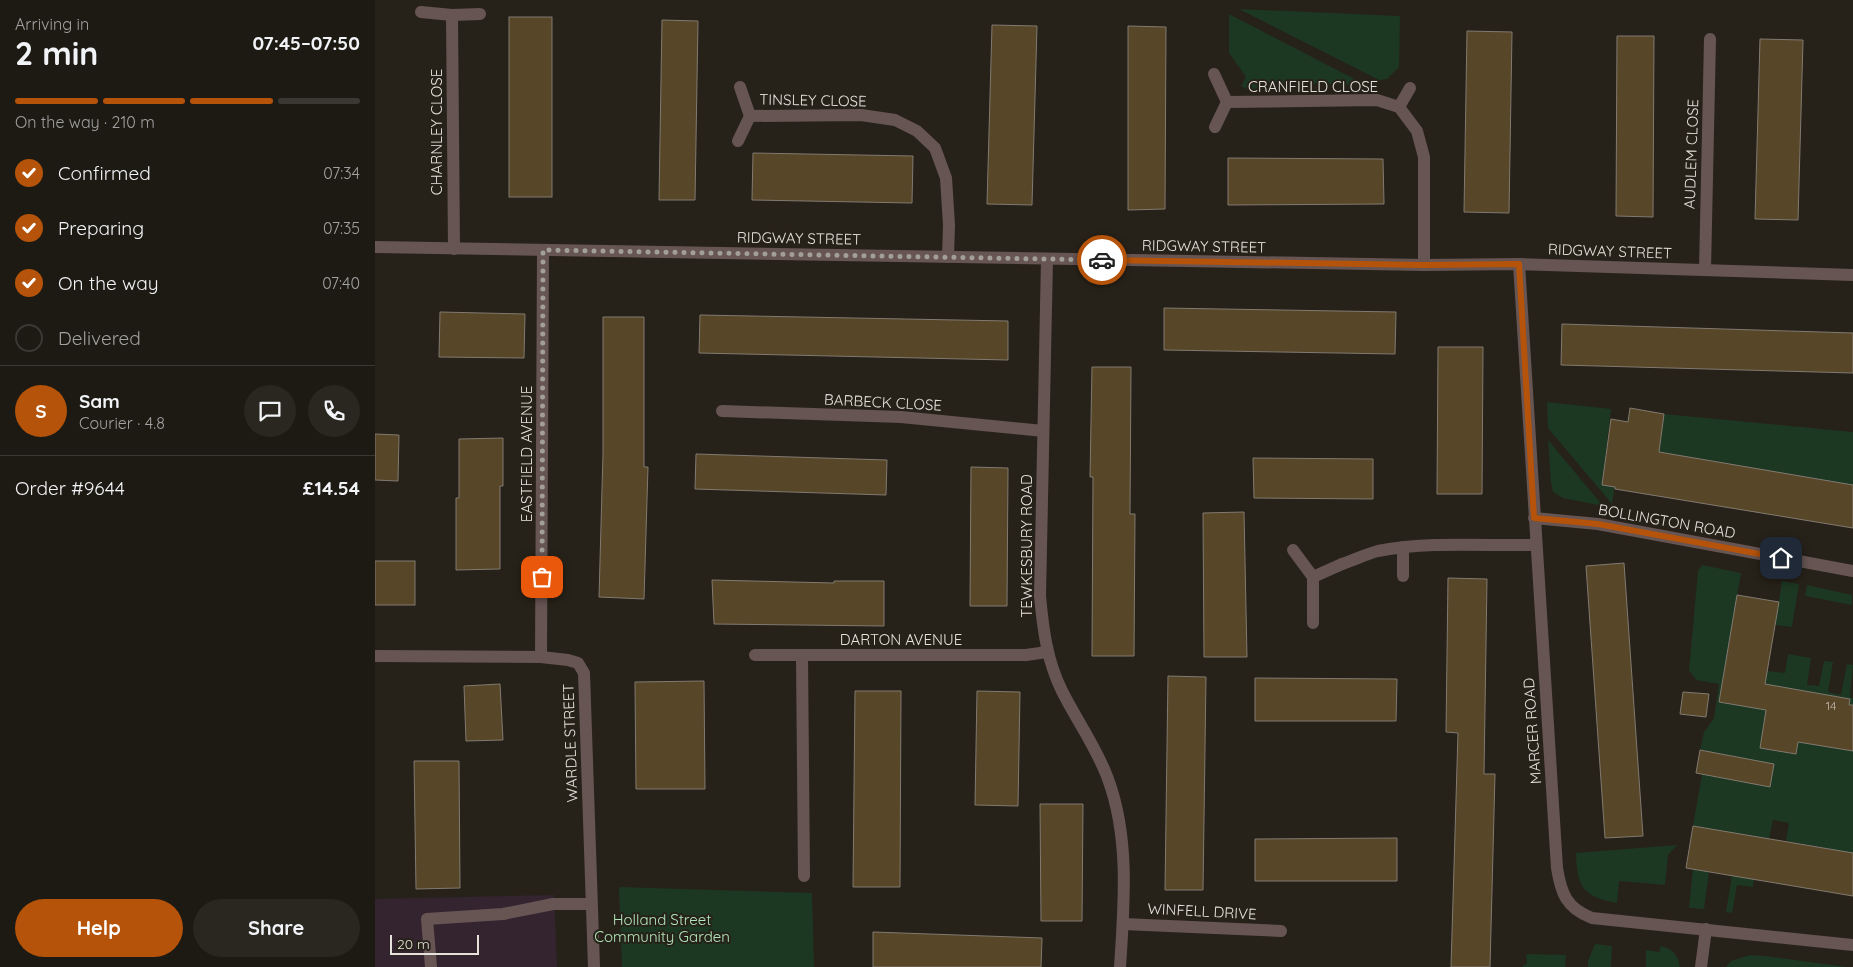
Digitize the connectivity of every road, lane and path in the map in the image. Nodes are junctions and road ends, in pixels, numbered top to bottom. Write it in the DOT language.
graph roads {
  1 [pos="421,12"];
  2 [pos="480,14"];
  3 [pos="452,15"];
  4 [pos="1710,39"];
  5 [pos="1214,74"];
  6 [pos="741,87"];
  7 [pos="1410,88"];
  8 [pos="1227,102"];
  9 [pos="1399,106"];
  10 [pos="750,116"];
  11 [pos="1215,128"];
  12 [pos="738,141"];
  13 [pos="375,247"];
  14 [pos="454,249"];
  15 [pos="543,250"];
  16 [pos="948,257"];
  17 [pos="1047,259"];
  18 [pos="1519,264"];
  19 [pos="1424,265"];
  20 [pos="1705,270"];
  21 [pos="1853,275"];
  22 [pos="722,411"];
  23 [pos="1043,431"];
  24 [pos="1534,518"];
  25 [pos="1536,545"];
  26 [pos="1403,548"];
  27 [pos="1293,550"];
  28 [pos="1853,571"];
  29 [pos="1403,576"];
  30 [pos="1313,577"];
  31 [pos="1313,623"];
  32 [pos="1047,652"];
  33 [pos="755,655"];
  34 [pos="375,656"];
  35 [pos="802,656"];
  36 [pos="541,657"];
  37 [pos="804,876"];
  38 [pos="591,904"];
  39 [pos="1123,924"];
  40 [pos="1706,929"];
  41 [pos="1281,931"];
  42 [pos="1853,945"];
  43 [pos="431,967"];
  44 [pos="594,967"];
  45 [pos="1121,967"];
  46 [pos="1701,967"];
  1 -- 3 [label="street"];
  2 -- 3 [label="street"];
  3 -- 14 [label="street, CHARNLEY CLOSE"];
  4 -- 20 [label="street, AUDLEM CLOSE"];
  5 -- 8 [label="street, CRANFIELD CLOSE"];
  6 -- 10 [label="street, TINSLEY CLOSE"];
  7 -- 9 [label="street"];
  8 -- 9 [label="street, CRANFIELD CLOSE"];
  8 -- 11 [label="street, CRANFIELD CLOSE"];
  9 -- 19 [label="street"];
  10 -- 12 [label="street, TINSLEY CLOSE"];
  10 -- 16 [label="street, TINSLEY CLOSE"];
  13 -- 14 [label="street, RIDGWAY STREET"];
  14 -- 15 [label="street, RIDGWAY STREET"];
  15 -- 16 [label="street, RIDGWAY STREET"];
  15 -- 36 [label="street, EASTFIELD AVENUE"];
  16 -- 17 [label="street, RIDGWAY STREET"];
  17 -- 19 [label="street, RIDGWAY STREET"];
  17 -- 23 [label="street, TEWKESBURY ROAD"];
  18 -- 19 [label="street, RIDGWAY STREET"];
  18 -- 20 [label="street, RIDGWAY STREET"];
  18 -- 24 [label="street, MARCER ROAD"];
  20 -- 21 [label="street, RIDGWAY STREET"];
  22 -- 23 [label="street, BARBECK CLOSE"];
  23 -- 32 [label="street, TEWKESBURY ROAD"];
  24 -- 25 [label="street, MARCER ROAD"];
  24 -- 28 [label="street, BOLLINGTON ROAD"];
  25 -- 26 [label="street"];
  25 -- 40 [label="street, MARCER ROAD"];
  26 -- 29 [label="street"];
  26 -- 30 [label="street"];
  27 -- 30 [label="street"];
  30 -- 31 [label="street"];
  32 -- 35 [label="street, DARTON AVENUE"];
  32 -- 39 [label="street, TEWKESBURY ROAD"];
  33 -- 35 [label="street, DARTON AVENUE"];
  34 -- 36 [label="street, WARDLE STREET"];
  35 -- 37 [label="street"];
  36 -- 38 [label="street, WARDLE STREET"];
  38 -- 43 [label="street"];
  38 -- 44 [label="street, WARDLE STREET"];
  39 -- 41 [label="street, WINFELL DRIVE"];
  39 -- 45 [label="street, TEWKESBURY ROAD"];
  40 -- 42 [label="street, MARCER ROAD"];
  40 -- 46 [label="street"];
}
